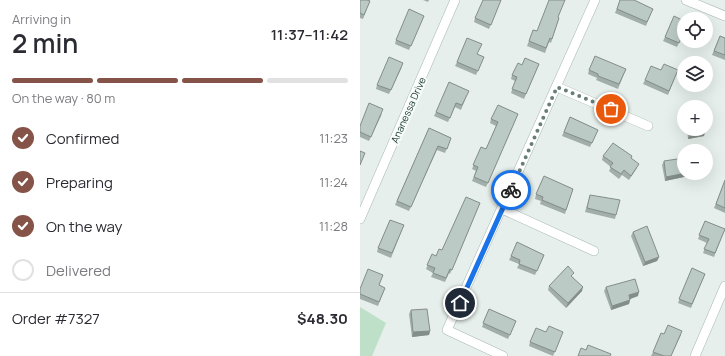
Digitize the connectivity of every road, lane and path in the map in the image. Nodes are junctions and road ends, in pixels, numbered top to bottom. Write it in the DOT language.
graph roads {
  1 [pos="455,0"];
  2 [pos="595,0"];
  3 [pos="686,0"];
  4 [pos="725,16"];
  5 [pos="557,87"];
  6 [pos="648,126"];
  7 [pos="502,209"];
  8 [pos="360,219"];
  9 [pos="594,251"];
  10 [pos="725,286"];
  11 [pos="503,356"];
  12 [pos="695,356"];
  1 -- 8 [label="street, Ananessa Drive"];
  2 -- 5 [label="street"];
  3 -- 4 [label="street"];
  5 -- 6 [label="street"];
  5 -- 7 [label="street"];
  7 -- 9 [label="street"];
  7 -- 11 [label="street"];
  10 -- 12 [label="street"];
}
